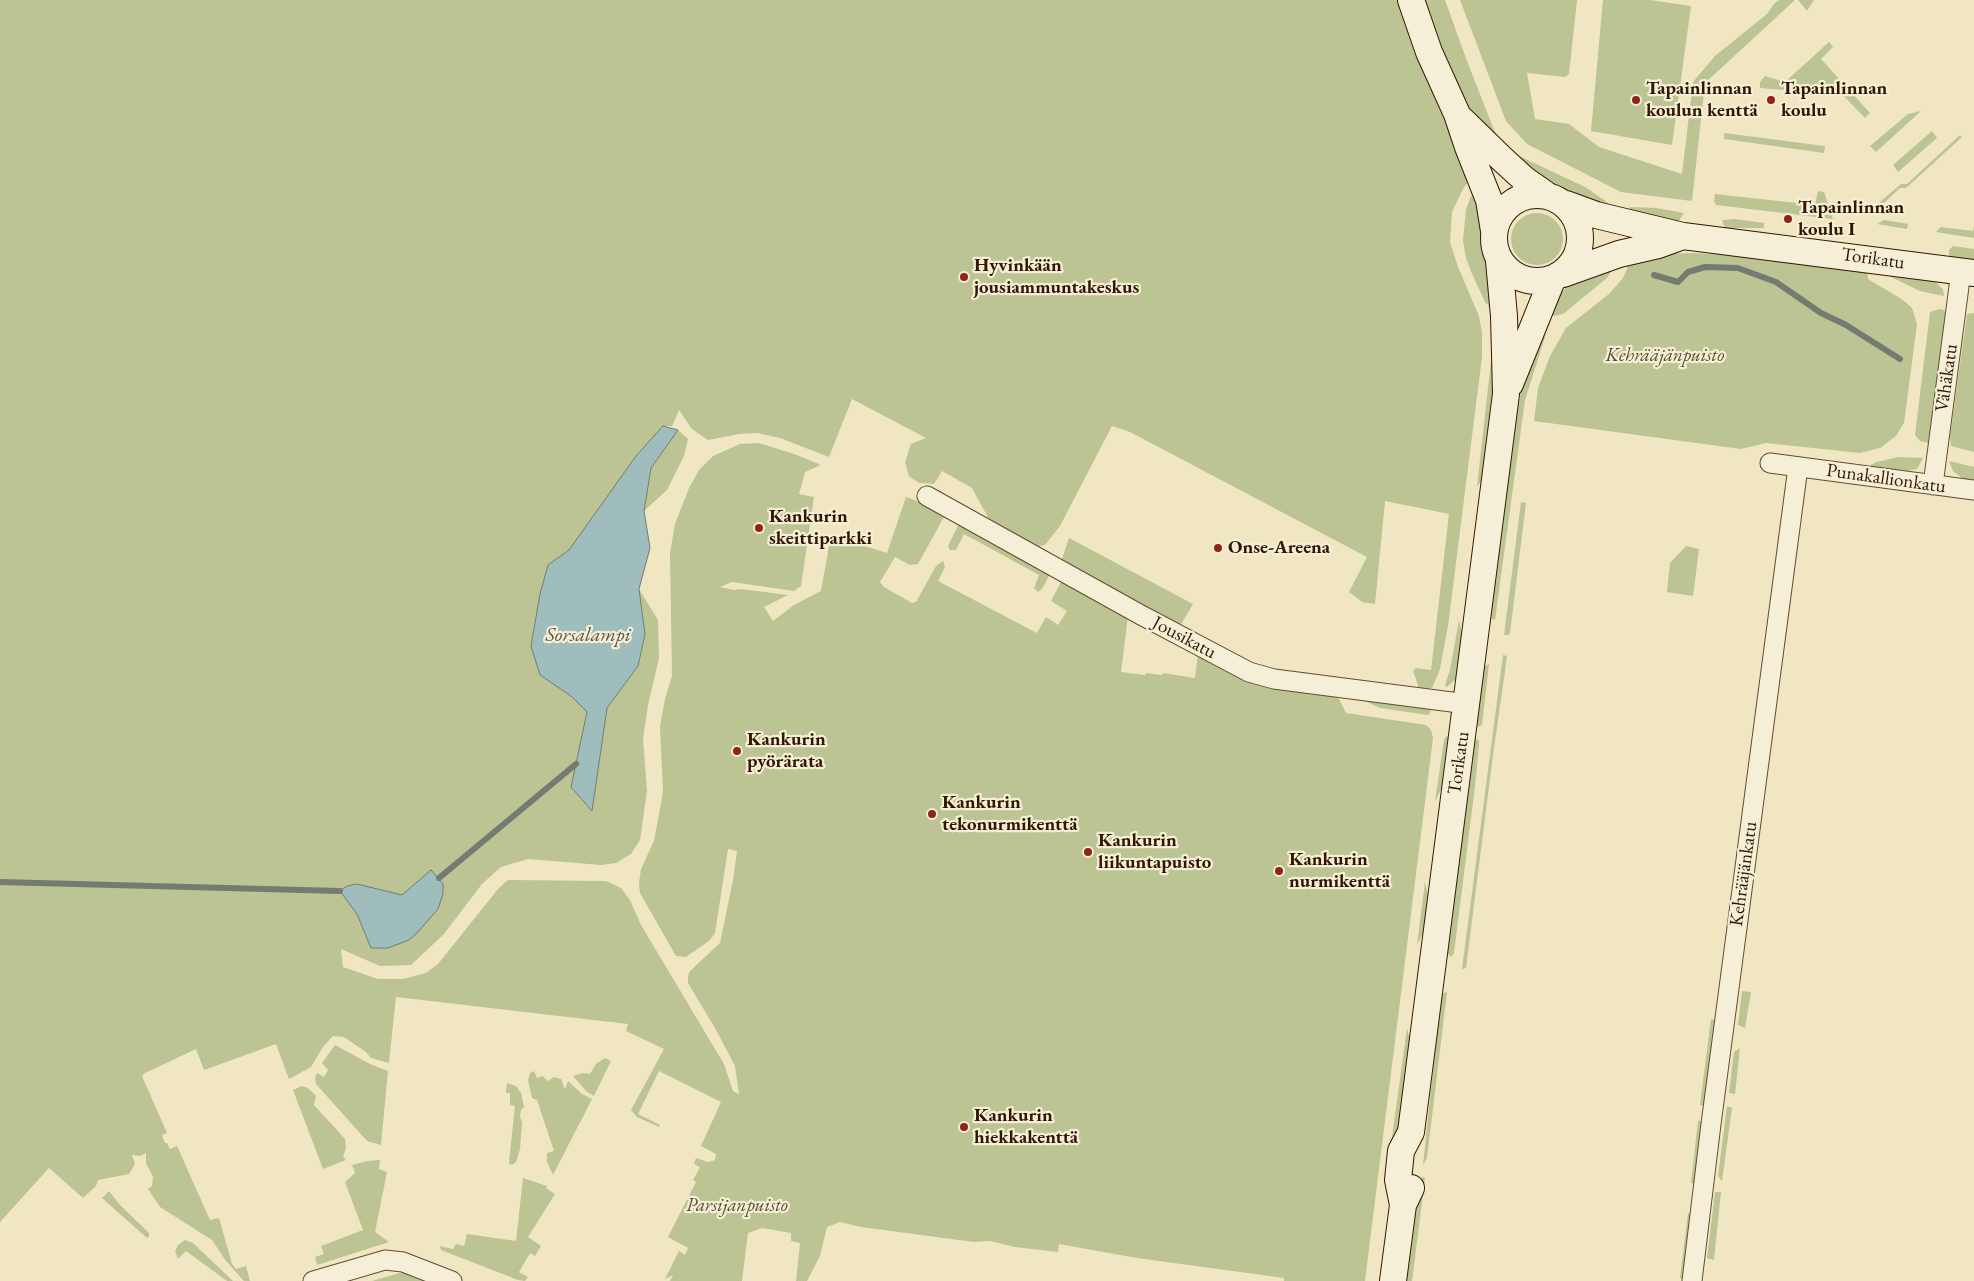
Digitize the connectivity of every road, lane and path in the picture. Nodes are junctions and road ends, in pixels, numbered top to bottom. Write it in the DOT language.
graph roads {
  1 [pos="1411,0"];
  2 [pos="1457,114"];
  3 [pos="1555,199"];
  4 [pos="1494,231"];
  5 [pos="1683,236"];
  6 [pos="1499,261"];
  7 [pos="1967,272"];
  8 [pos="1557,277"];
  9 [pos="1506,394"];
  10 [pos="1770,464"];
  11 [pos="1798,467"];
  12 [pos="1933,485"];
  13 [pos="1974,490"];
  14 [pos="927,496"];
  15 [pos="1466,704"];
  16 [pos="313,1281"];
  17 [pos="452,1281"];
  18 [pos="1393,1281"];
  19 [pos="1692,1281"];
  1 -- 2 [label="street"];
  2 -- 3 [label="street"];
  2 -- 4 [label="street"];
  3 -- 4 [label="street"];
  3 -- 5 [label="street, Torikatu"];
  3 -- 8 [label="street"];
  4 -- 6 [label="street"];
  5 -- 7 [label="street, Torikatu"];
  5 -- 8 [label="street, Torikatu"];
  6 -- 8 [label="street"];
  6 -- 9 [label="street, Torikatu"];
  7 -- 12 [label="street, Vähäkatu"];
  8 -- 9 [label="street, Torikatu"];
  9 -- 15 [label="street, Torikatu"];
  10 -- 11 [label="street, Punakallionkatu"];
  11 -- 12 [label="street, Punakallionkatu"];
  11 -- 19 [label="street, Kehrääjänkatu"];
  12 -- 13 [label="street, Punakallionkatu"];
  14 -- 15 [label="street, Jousikatu"];
  15 -- 18 [label="street, Torikatu"];
  16 -- 17 [label="street"];
}
